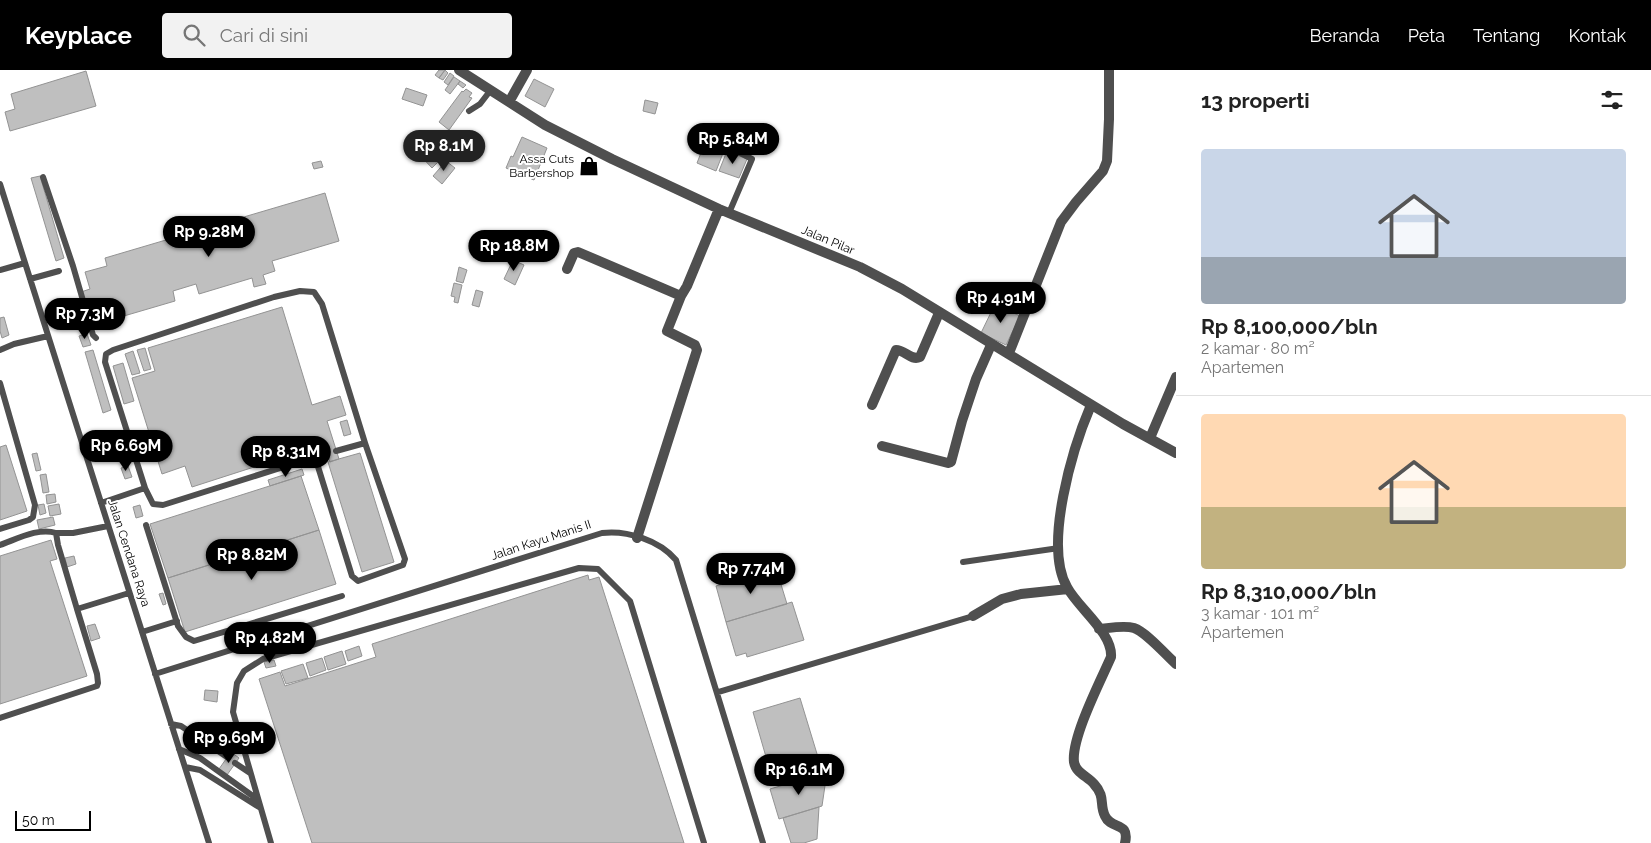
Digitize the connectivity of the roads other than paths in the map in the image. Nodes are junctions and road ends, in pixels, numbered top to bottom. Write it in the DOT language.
graph roads {
  1 [pos="459,70"];
  2 [pos="527,70"];
  3 [pos="1109,70"];
  4 [pos="490,91"];
  5 [pos="509,102"];
  6 [pos="469,111"];
  7 [pos="729,147"];
  8 [pos="43,177"];
  9 [pos="0,184"];
  10 [pos="724,211"];
  11 [pos="25,263"];
  12 [pos="568,269"];
  13 [pos="0,270"];
  14 [pos="59,270"];
  15 [pos="30,279"];
  16 [pos="681,296"];
  17 [pos="939,313"];
  18 [pos="48,336"];
  19 [pos="96,338"];
  20 [pos="991,344"];
  21 [pos="0,350"];
  22 [pos="1009,353"];
  23 [pos="1176,377"];
  24 [pos="0,383"];
  25 [pos="872,405"];
  26 [pos="1091,405"];
  27 [pos="1150,438"];
  28 [pos="365,443"];
  29 [pos="882,446"];
  30 [pos="336,451"];
  31 [pos="1176,453"];
  32 [pos="327,454"];
  33 [pos="314,457"];
  34 [pos="145,488"];
  35 [pos="101,503"];
  36 [pos="146,525"];
  37 [pos="108,526"];
  38 [pos="0,529"];
  39 [pos="56,534"];
  40 [pos="637,538"];
  41 [pos="0,544"];
  42 [pos="1059,548"];
  43 [pos="962,562"];
  44 [pos="1068,589"];
  45 [pos="129,593"];
  46 [pos="342,596"];
  47 [pos="77,609"];
  48 [pos="973,616"];
  49 [pos="177,621"];
  50 [pos="1099,629"];
  51 [pos="142,632"];
  52 [pos="1176,664"];
  53 [pos="155,674"];
  54 [pos="718,692"];
  55 [pos="0,718"];
  56 [pos="171,724"];
  57 [pos="179,749"];
  58 [pos="227,758"];
  59 [pos="235,763"];
  60 [pos="185,767"];
  61 [pos="250,772"];
  62 [pos="257,799"];
  63 [pos="259,807"];
  64 [pos="209,843"];
  65 [pos="271,843"];
  66 [pos="704,843"];
  67 [pos="763,843"];
  68 [pos="1125,843"];
  1 -- 4 [label="street, Jalan Pilar"];
  2 -- 5 [label="street"];
  3 -- 22 [label="street"];
  4 -- 5 [label="street, Jalan Pilar"];
  4 -- 6 [label="lane"];
  5 -- 10 [label="street, Jalan Pilar"];
  7 -- 10 [label="lane"];
  8 -- 19 [label="lane"];
  9 -- 11 [label="lane, Jalan Cendana Raya"];
  10 -- 16 [label="street"];
  10 -- 17 [label="street, Jalan Pilar"];
  11 -- 13 [label="lane"];
  11 -- 15 [label="lane, Jalan Cendana Raya"];
  12 -- 16 [label="street"];
  14 -- 15 [label="lane"];
  15 -- 18 [label="lane, Jalan Cendana Raya"];
  16 -- 40 [label="street"];
  17 -- 20 [label="street, Jalan Pilar"];
  17 -- 25 [label="street"];
  18 -- 21 [label="lane"];
  18 -- 35 [label="lane, Jalan Cendana Raya"];
  20 -- 22 [label="street, Jalan Pilar"];
  20 -- 29 [label="street"];
  22 -- 26 [label="street, Jalan Pilar"];
  23 -- 27 [label="street"];
  24 -- 38 [label="lane"];
  26 -- 27 [label="street, Jalan Pilar"];
  26 -- 42 [label="street"];
  27 -- 31 [label="street, Jalan Pilar"];
  28 -- 30 [label="lane"];
  28 -- 33 [label="lane"];
  28 -- 34 [label="lane"];
  32 -- 33 [label="lane"];
  33 -- 34 [label="lane"];
  34 -- 35 [label="lane"];
  35 -- 37 [label="lane, Jalan Cendana Raya"];
  36 -- 49 [label="lane"];
  37 -- 39 [label="lane"];
  37 -- 45 [label="lane, Jalan Cendana Raya"];
  39 -- 41 [label="lane"];
  39 -- 47 [label="lane"];
  40 -- 53 [label="lane, Jalan Kayu Manis II"];
  40 -- 54 [label="lane, Jalan Kayu Manis II"];
  42 -- 43 [label="lane"];
  42 -- 44 [label="street"];
  44 -- 48 [label="street"];
  44 -- 50 [label="street"];
  45 -- 47 [label="lane"];
  45 -- 51 [label="lane, Jalan Cendana Raya"];
  46 -- 49 [label="lane"];
  47 -- 55 [label="lane"];
  48 -- 54 [label="lane"];
  49 -- 51 [label="lane"];
  50 -- 52 [label="street"];
  50 -- 68 [label="street"];
  51 -- 53 [label="lane, Jalan Cendana Raya"];
  53 -- 56 [label="lane, Jalan Cendana Raya"];
  54 -- 67 [label="lane, Jalan Kayu Manis II"];
  56 -- 57 [label="lane, Jalan Cendana Raya"];
  56 -- 58 [label="lane"];
  57 -- 60 [label="lane, Jalan Cendana Raya"];
  57 -- 62 [label="lane"];
  59 -- 61 [label="lane"];
  60 -- 63 [label="lane"];
  60 -- 64 [label="lane, Jalan Cendana Raya"];
  61 -- 62 [label="lane"];
  61 -- 66 [label="lane"];
  62 -- 63 [label="lane"];
  63 -- 65 [label="lane"];
}
